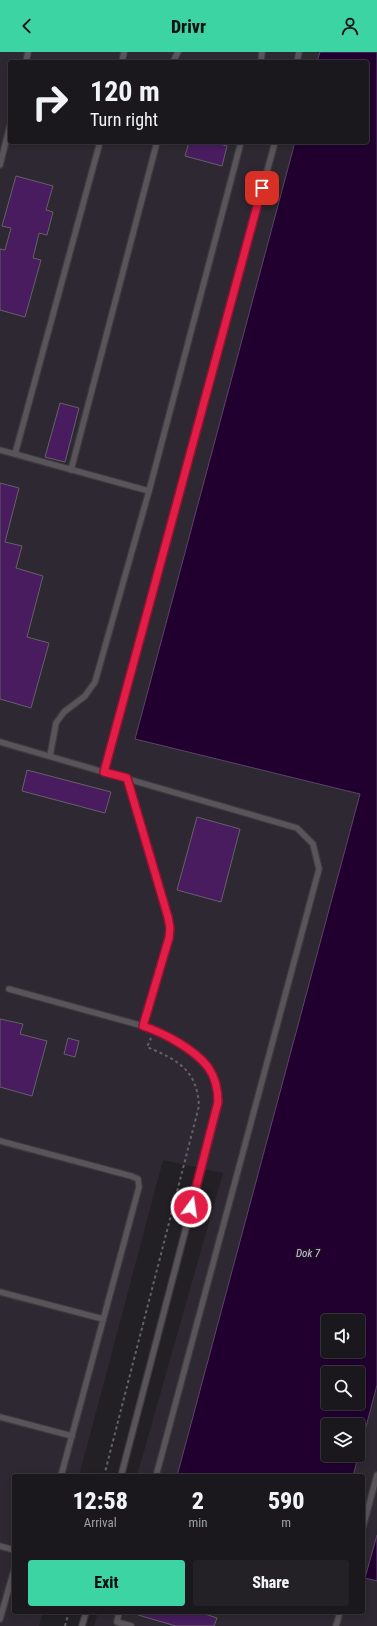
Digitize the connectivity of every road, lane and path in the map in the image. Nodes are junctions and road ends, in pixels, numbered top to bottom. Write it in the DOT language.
graph roads {
  1 [pos="8,134"];
  2 [pos="99,144"];
  3 [pos="156,144"];
  4 [pos="240,144"];
  5 [pos="274,144"];
  6 [pos="0,165"];
  7 [pos="0,450"];
  8 [pos="15,454"];
  9 [pos="71,470"];
  10 [pos="149,492"];
  11 [pos="0,742"];
  12 [pos="50,756"];
  13 [pos="104,772"];
  14 [pos="127,778"];
  15 [pos="9,989"];
  16 [pos="143,1026"];
  17 [pos="154,1029"];
  18 [pos="0,1141"];
  19 [pos="0,1292"];
  20 [pos="103,1319"];
  21 [pos="0,1417"];
  22 [pos="72,1436"];
  23 [pos="62,1474"];
  24 [pos="105,1474"];
  25 [pos="122,1474"];
  26 [pos="157,1474"];
  27 [pos="377,1475"];
  28 [pos="365,1520"];
  29 [pos="0,1546"];
  30 [pos="12,1549"];
  31 [pos="12,1576"];
  32 [pos="68,1614"];
  33 [pos="85,1614"];
  34 [pos="118,1614"];
  35 [pos="339,1614"];
  36 [pos="0,1619"];
  37 [pos="65,1626"];
  38 [pos="82,1626"];
  39 [pos="131,1626"];
  40 [pos="336,1626"];
  1 -- 6 [label="lane"];
  2 -- 8 [label="lane"];
  3 -- 9 [label="lane"];
  4 -- 10 [label="lane"];
  5 -- 13 [label="lane"];
  7 -- 8 [label="lane"];
  8 -- 9 [label="lane"];
  9 -- 10 [label="lane"];
  10 -- 12 [label="lane"];
  11 -- 12 [label="lane"];
  12 -- 13 [label="lane"];
  13 -- 14 [label="lane"];
  14 -- 16 [label="lane"];
  14 -- 26 [label="lane"];
  15 -- 16 [label="lane"];
  16 -- 17 [label="lane"];
  17 -- 24 [label="path"];
  17 -- 25 [label="lane"];
  18 -- 20 [label="lane"];
  19 -- 20 [label="lane"];
  20 -- 22 [label="lane"];
  21 -- 22 [label="lane"];
  22 -- 23 [label="lane"];
  27 -- 28 [label="lane"];
  29 -- 30 [label="lane"];
  31 -- 36 [label="lane"];
  32 -- 37 [label="path"];
  33 -- 38 [label="lane"];
  34 -- 39 [label="lane"];
  35 -- 40 [label="lane"];
}
